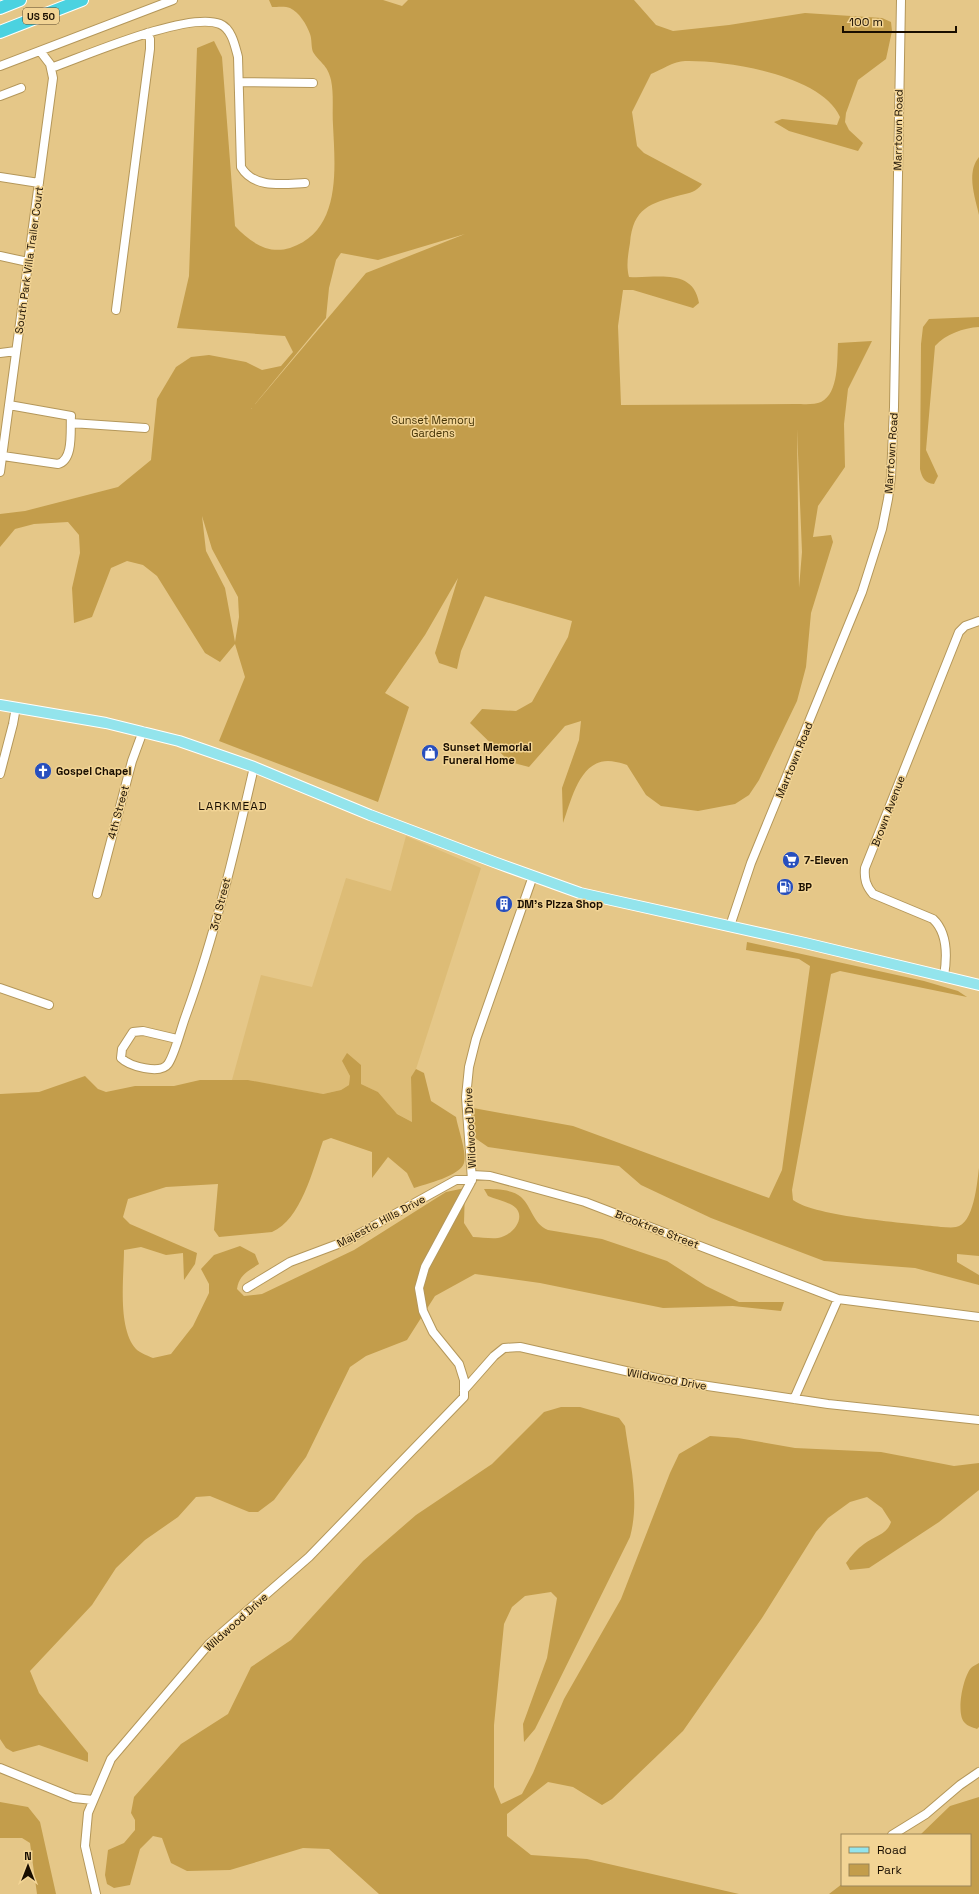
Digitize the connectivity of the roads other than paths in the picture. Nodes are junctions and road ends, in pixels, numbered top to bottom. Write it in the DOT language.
graph roads {
  1 [pos="20,0"];
  2 [pos="82,0"];
  3 [pos="173,0"];
  4 [pos="901,0"];
  5 [pos="0,8"];
  6 [pos="0,32"];
  7 [pos="147,33"];
  8 [pos="40,51"];
  9 [pos="0,66"];
  10 [pos="50,68"];
  11 [pos="239,82"];
  12 [pos="313,84"];
  13 [pos="21,88"];
  14 [pos="0,96"];
  15 [pos="0,177"];
  16 [pos="39,183"];
  17 [pos="305,183"];
  18 [pos="0,256"];
  19 [pos="28,262"];
  20 [pos="116,310"];
  21 [pos="16,351"];
  22 [pos="0,353"];
  23 [pos="9,405"];
  24 [pos="71,423"];
  25 [pos="145,428"];
  26 [pos="3,456"];
  27 [pos="0,472"];
  28 [pos="979,621"];
  29 [pos="0,705"];
  30 [pos="16,707"];
  31 [pos="143,731"];
  32 [pos="254,767"];
  33 [pos="0,774"];
  34 [pos="533,876"];
  35 [pos="97,894"];
  36 [pos="730,926"];
  37 [pos="944,976"];
  38 [pos="979,985"];
  39 [pos="0,988"];
  40 [pos="49,1004"];
  41 [pos="177,1039"];
  42 [pos="472,1178"];
  43 [pos="247,1288"];
  44 [pos="838,1299"];
  45 [pos="979,1317"];
  46 [pos="464,1390"];
  47 [pos="794,1399"];
  48 [pos="979,1420"];
  49 [pos="0,1768"];
  50 [pos="979,1772"];
  51 [pos="93,1800"];
  52 [pos="894,1834"];
  53 [pos="96,1894"];
  1 -- 5 [label="highway, US 50"];
  2 -- 6 [label="highway, US 50"];
  3 -- 8 [label="street"];
  4 -- 36 [label="street, Marrtown Road"];
  7 -- 10 [label="street"];
  7 -- 11 [label="street"];
  7 -- 20 [label="street"];
  8 -- 9 [label="street"];
  8 -- 10 [label="street, South Park Villa Trailer Court"];
  10 -- 16 [label="street, South Park Villa Trailer Court"];
  11 -- 12 [label="street"];
  11 -- 17 [label="street"];
  13 -- 14 [label="street"];
  15 -- 16 [label="street"];
  16 -- 19 [label="street, South Park Villa Trailer Court"];
  18 -- 19 [label="street"];
  19 -- 21 [label="street, South Park Villa Trailer Court"];
  21 -- 22 [label="street"];
  21 -- 23 [label="street, South Park Villa Trailer Court"];
  23 -- 24 [label="street"];
  23 -- 26 [label="street, South Park Villa Trailer Court"];
  24 -- 25 [label="street"];
  24 -- 26 [label="street"];
  26 -- 27 [label="street, South Park Villa Trailer Court"];
  28 -- 37 [label="street, Brown Avenue"];
  29 -- 30 [label="main road"];
  30 -- 31 [label="main road"];
  30 -- 33 [label="street"];
  31 -- 32 [label="main road"];
  31 -- 35 [label="street, 4th Street"];
  32 -- 34 [label="main road"];
  32 -- 41 [label="street, 3rd Street"];
  34 -- 36 [label="main road"];
  34 -- 42 [label="street, Wildwood Drive"];
  36 -- 37 [label="main road"];
  37 -- 38 [label="main road"];
  39 -- 40 [label="street"];
  41 -- 41 [label="street, 3rd Street"];
  42 -- 43 [label="street, Majestic Hills Drive"];
  42 -- 44 [label="street, Brooktree Street"];
  42 -- 46 [label="street, Wildwood Drive"];
  44 -- 45 [label="street"];
  44 -- 47 [label="street"];
  46 -- 47 [label="street, Wildwood Drive"];
  46 -- 51 [label="street, Wildwood Drive"];
  47 -- 48 [label="street, Wildwood Drive"];
  49 -- 51 [label="street"];
  50 -- 52 [label="street"];
  51 -- 53 [label="street, Wildwood Drive"];
}
